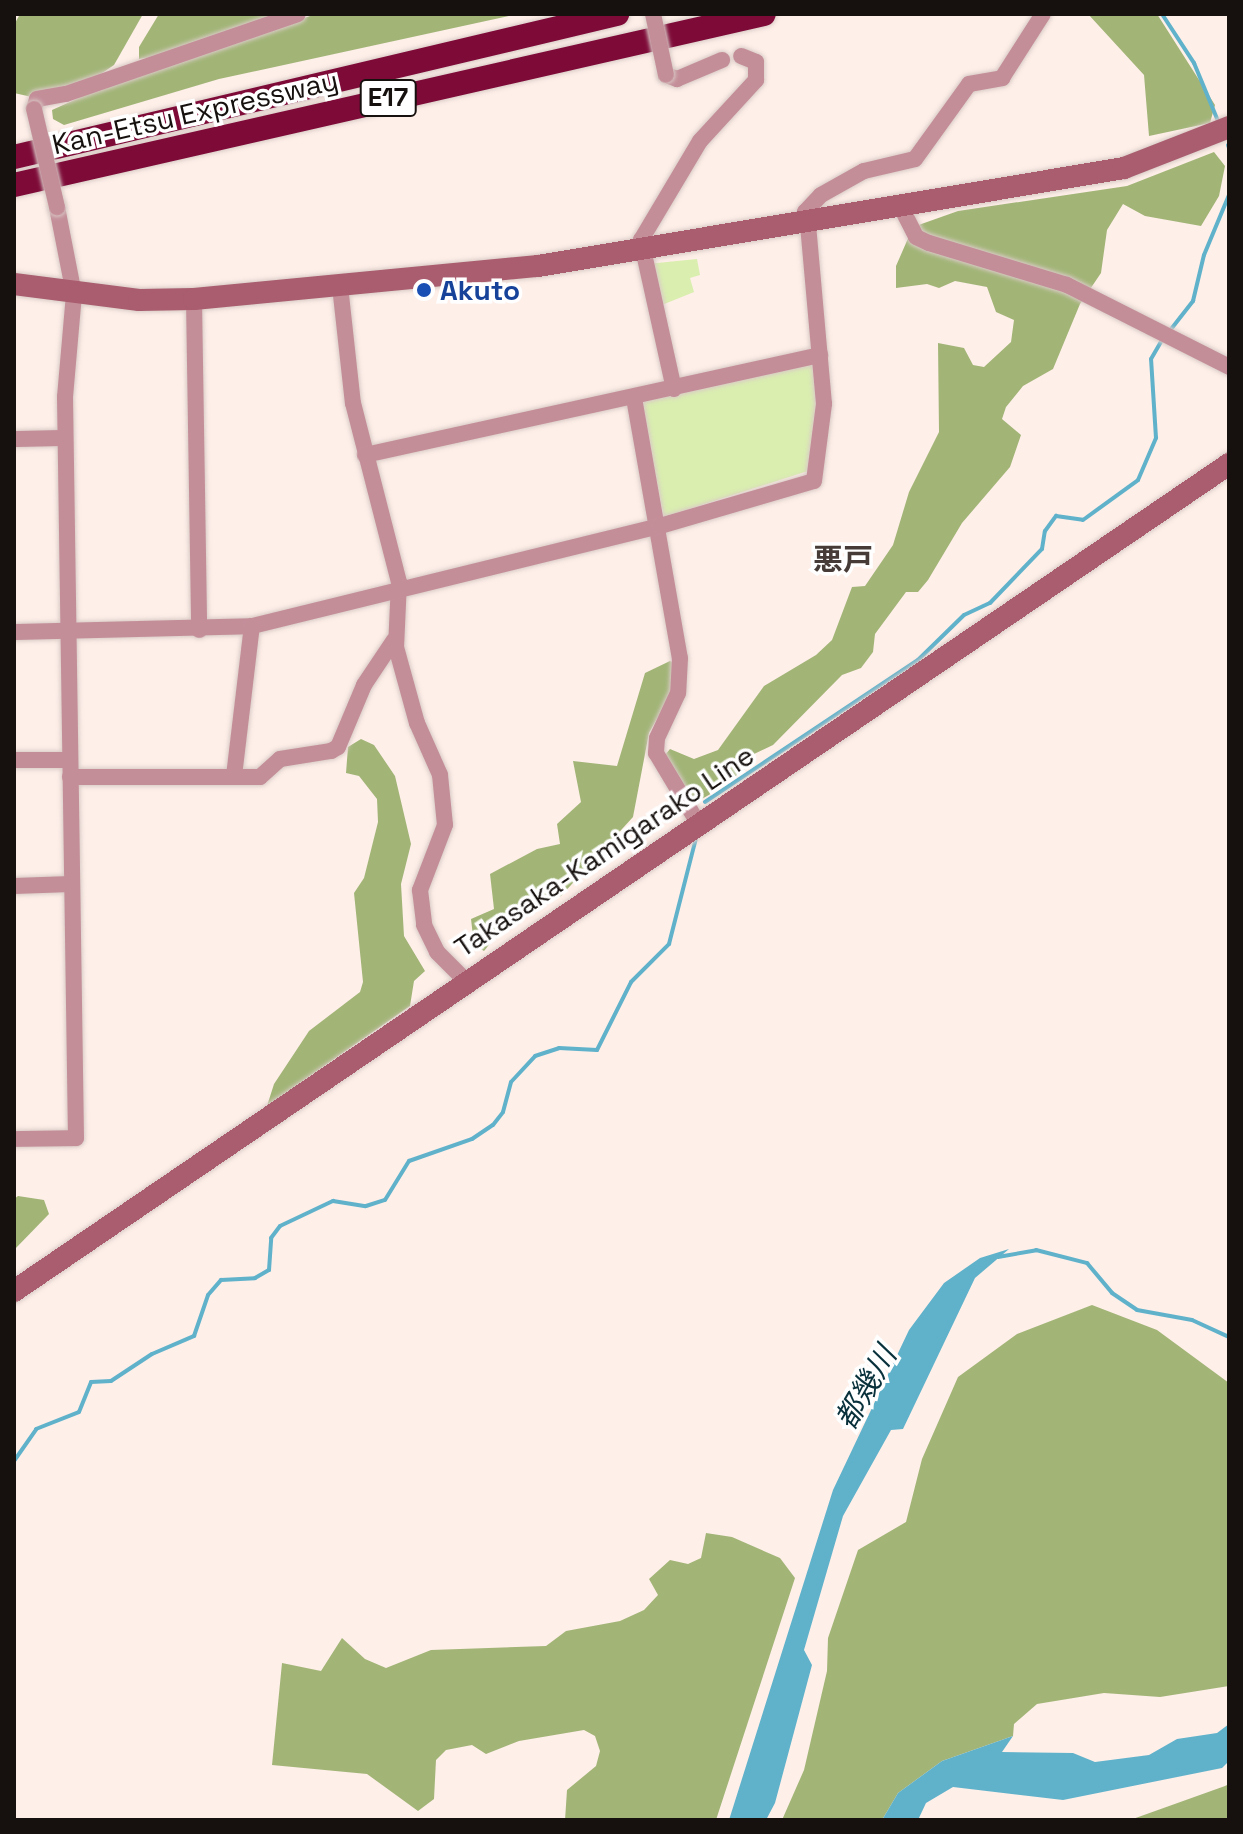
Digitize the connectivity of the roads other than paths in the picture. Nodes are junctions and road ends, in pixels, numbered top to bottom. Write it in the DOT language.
graph roads {
  1 [pos="298,14"];
  2 [pos="617,14"];
  3 [pos="653,14"];
  4 [pos="764,14"];
  5 [pos="1043,14"];
  6 [pos="741,56"];
  7 [pos="722,60"];
  8 [pos="1229,127"];
  9 [pos="14,157"];
  10 [pos="14,185"];
  11 [pos="902,209"];
  12 [pos="804,224"];
  13 [pos="640,250"];
  14 [pos="14,284"];
  15 [pos="340,286"];
  16 [pos="74,294"];
  17 [pos="194,299"];
  18 [pos="820,355"];
  19 [pos="1229,367"];
  20 [pos="674,389"];
  21 [pos="634,398"];
  22 [pos="65,438"];
  23 [pos="14,439"];
  24 [pos="365,455"];
  25 [pos="1229,464"];
  26 [pos="660,526"];
  27 [pos="400,590"];
  28 [pos="252,626"];
  29 [pos="199,630"];
  30 [pos="70,631"];
  31 [pos="14,632"];
  32 [pos="394,640"];
  33 [pos="14,760"];
  34 [pos="70,760"];
  35 [pos="234,776"];
  36 [pos="70,777"];
  37 [pos="698,823"];
  38 [pos="71,884"];
  39 [pos="14,886"];
  40 [pos="466,981"];
  41 [pos="14,1139"];
  42 [pos="14,1291"];
  1 -- 16 [label="street, bridge"];
  2 -- 9 [label="highway, Kan-Etsu Expressway / E17"];
  3 -- 7 [label="street, bridge"];
  4 -- 10 [label="highway, Kan-Etsu Expressway / E17"];
  5 -- 12 [label="street"];
  6 -- 13 [label="street"];
  8 -- 11 [label="main road"];
  11 -- 12 [label="main road"];
  11 -- 19 [label="street"];
  12 -- 13 [label="main road"];
  12 -- 18 [label="street"];
  13 -- 15 [label="main road"];
  13 -- 20 [label="street"];
  14 -- 16 [label="main road"];
  15 -- 17 [label="main road"];
  15 -- 24 [label="street"];
  16 -- 17 [label="main road"];
  16 -- 22 [label="street"];
  17 -- 29 [label="street"];
  18 -- 20 [label="street"];
  18 -- 26 [label="street"];
  20 -- 21 [label="street"];
  21 -- 24 [label="street"];
  21 -- 26 [label="street"];
  22 -- 23 [label="street"];
  22 -- 30 [label="street"];
  24 -- 27 [label="street"];
  25 -- 37 [label="main road, Takasaka-Kamigarako Line"];
  26 -- 27 [label="street"];
  26 -- 37 [label="street"];
  27 -- 28 [label="street"];
  27 -- 32 [label="street"];
  28 -- 29 [label="street"];
  28 -- 35 [label="street"];
  29 -- 30 [label="street"];
  30 -- 31 [label="street"];
  30 -- 34 [label="street"];
  32 -- 35 [label="street"];
  32 -- 40 [label="street"];
  33 -- 34 [label="street"];
  34 -- 36 [label="street"];
  35 -- 36 [label="street"];
  36 -- 38 [label="street"];
  37 -- 40 [label="main road, Takasaka-Kamigarako Line"];
  38 -- 39 [label="street"];
  38 -- 41 [label="street"];
  40 -- 42 [label="main road, Takasaka-Kamigarako Line"];
}
